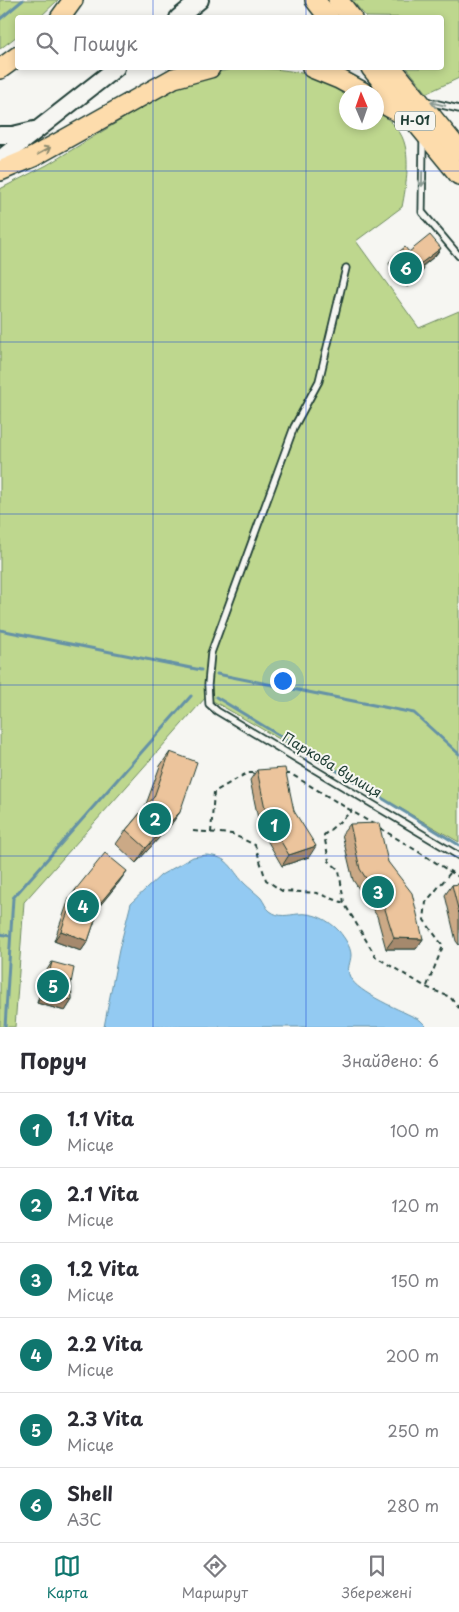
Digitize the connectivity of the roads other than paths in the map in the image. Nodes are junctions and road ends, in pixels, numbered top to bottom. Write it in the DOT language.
graph roads {
  1 [pos="73,0"];
  2 [pos="200,0"];
  3 [pos="315,0"];
  4 [pos="338,0"];
  5 [pos="62,15"];
  6 [pos="182,15"];
  7 [pos="328,15"];
  8 [pos="350,15"];
  9 [pos="15,58"];
  10 [pos="0,69"];
  11 [pos="114,70"];
  12 [pos="203,70"];
  13 [pos="317,70"];
  14 [pos="373,70"];
  15 [pos="394,70"];
  16 [pos="350,85"];
  17 [pos="416,98"];
  18 [pos="384,105"];
  19 [pos="459,109"];
  20 [pos="420,126"];
  21 [pos="41,128"];
  22 [pos="0,135"];
  23 [pos="459,150"];
  24 [pos="0,159"];
  25 [pos="0,171"];
  26 [pos="459,175"];
  27 [pos="459,256"];
  28 [pos="346,268"];
  29 [pos="459,856"];
  1 -- 5 [label="main road"];
  2 -- 6 [label="main road"];
  3 -- 7 [label="main road"];
  4 -- 8 [label="main road"];
  9 -- 10 [label="main road"];
  11 -- 21 [label="main road"];
  25 -- 12 [label="main road, one-way"];
  13 -- 16 [label="main road"];
  14 -- 20 [label="main road, Н-01"];
  15 -- 17 [label="main road, Н-01"];
  19 -- 17 [label="lane, one-way"];
  17 -- 23 [label="main road, Н-01"];
  18 -- 20 [label="main road"];
  20 -- 26 [label="main road, Н-01"];
  20 -- 27 [label="lane, one-way"];
  21 -- 22 [label="main road"];
  21 -- 24 [label="main road"];
  28 -- 29 [label="lane, Паркова вулиця"];
}
